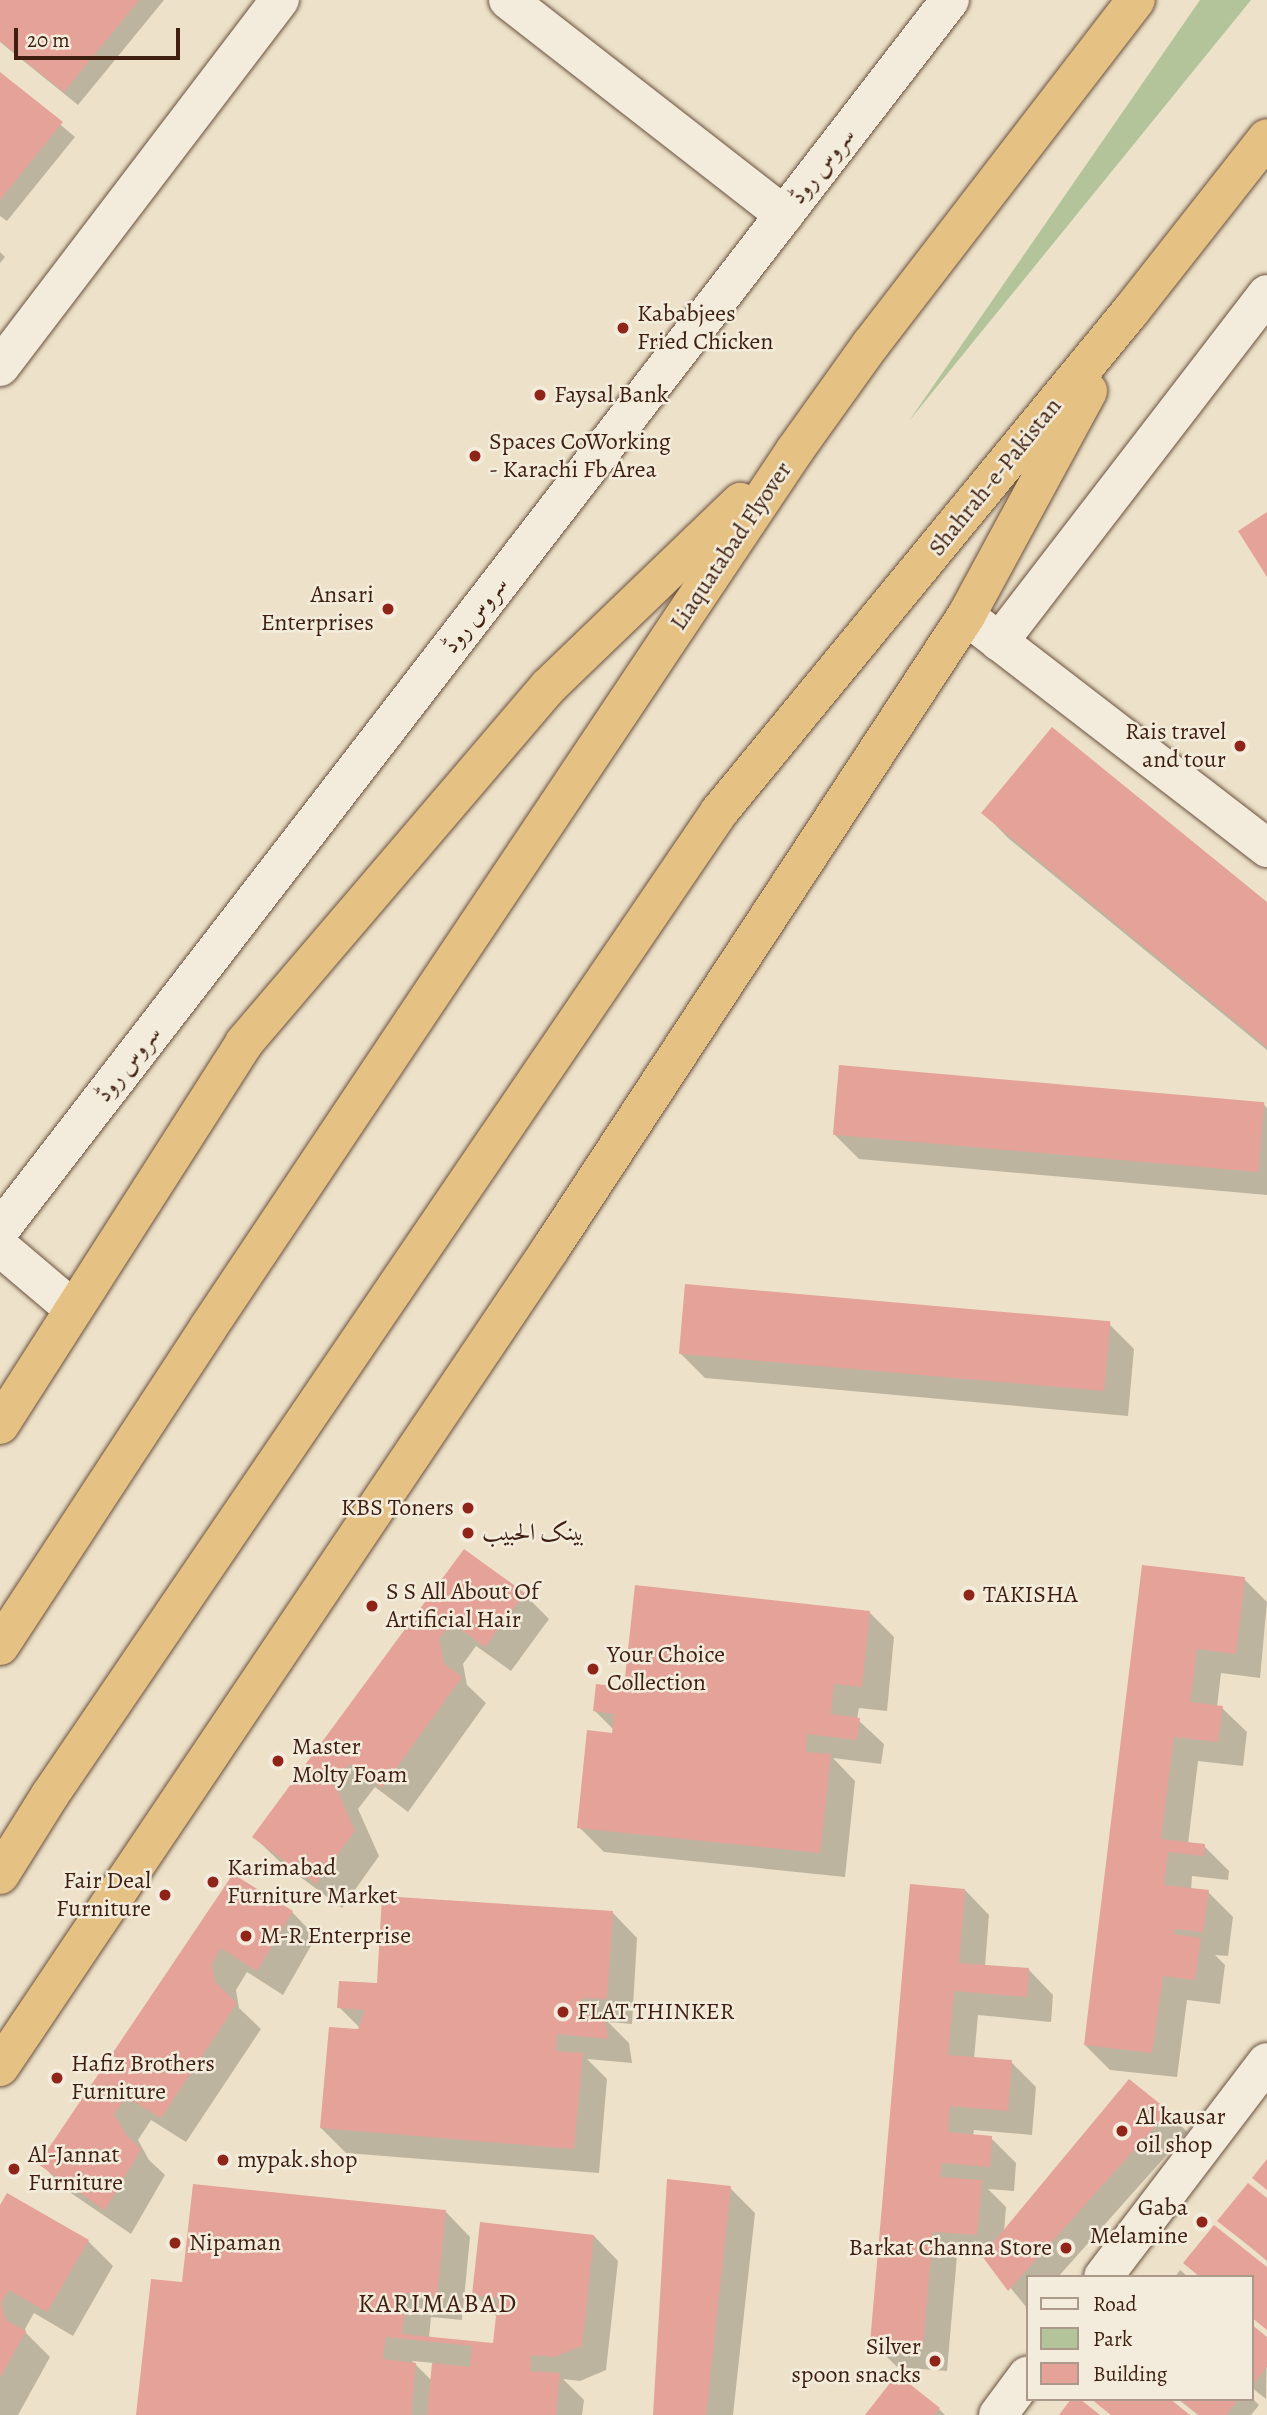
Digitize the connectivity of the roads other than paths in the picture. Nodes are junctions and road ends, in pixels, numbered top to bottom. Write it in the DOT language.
graph roads {
  1 [pos="280,0"];
  2 [pos="508,0"];
  3 [pos="950,0"];
  4 [pos="1136,0"];
  5 [pos="1267,138"];
  6 [pos="784,215"];
  7 [pos="1267,294"];
  8 [pos="1130,312"];
  9 [pos="0,367"];
  10 [pos="795,450"];
  11 [pos="966,616"];
  12 [pos="999,642"];
  13 [pos="1267,848"];
  14 [pos="0,1230"];
  15 [pos="0,1247"];
  16 [pos="72,1308"];
  17 [pos="0,1425"];
  18 [pos="0,1646"];
  19 [pos="0,1875"];
  20 [pos="1267,2062"];
  21 [pos="0,2067"];
  22 [pos="1105,2275"];
  23 [pos="1026,2377"];
  24 [pos="998,2415"];
  1 -- 9 [label="street"];
  2 -- 6 [label="street"];
  3 -- 6 [label="street, سروس روڈ"];
  4 -- 10 [label="highway, Liaquatabad Flyover"];
  5 -- 8 [label="highway, Shahrah-e-Pakistan"];
  6 -- 14 [label="street, سروس روڈ"];
  7 -- 12 [label="street"];
  8 -- 11 [label="highway"];
  8 -- 19 [label="highway, Shahrah-e-Pakistan"];
  10 -- 16 [label="highway"];
  10 -- 18 [label="highway, Liaquatabad Flyover"];
  11 -- 12 [label="street"];
  11 -- 21 [label="highway"];
  12 -- 13 [label="street"];
  15 -- 16 [label="street"];
  16 -- 17 [label="highway"];
  20 -- 22 [label="street"];
  23 -- 24 [label="street"];
}
